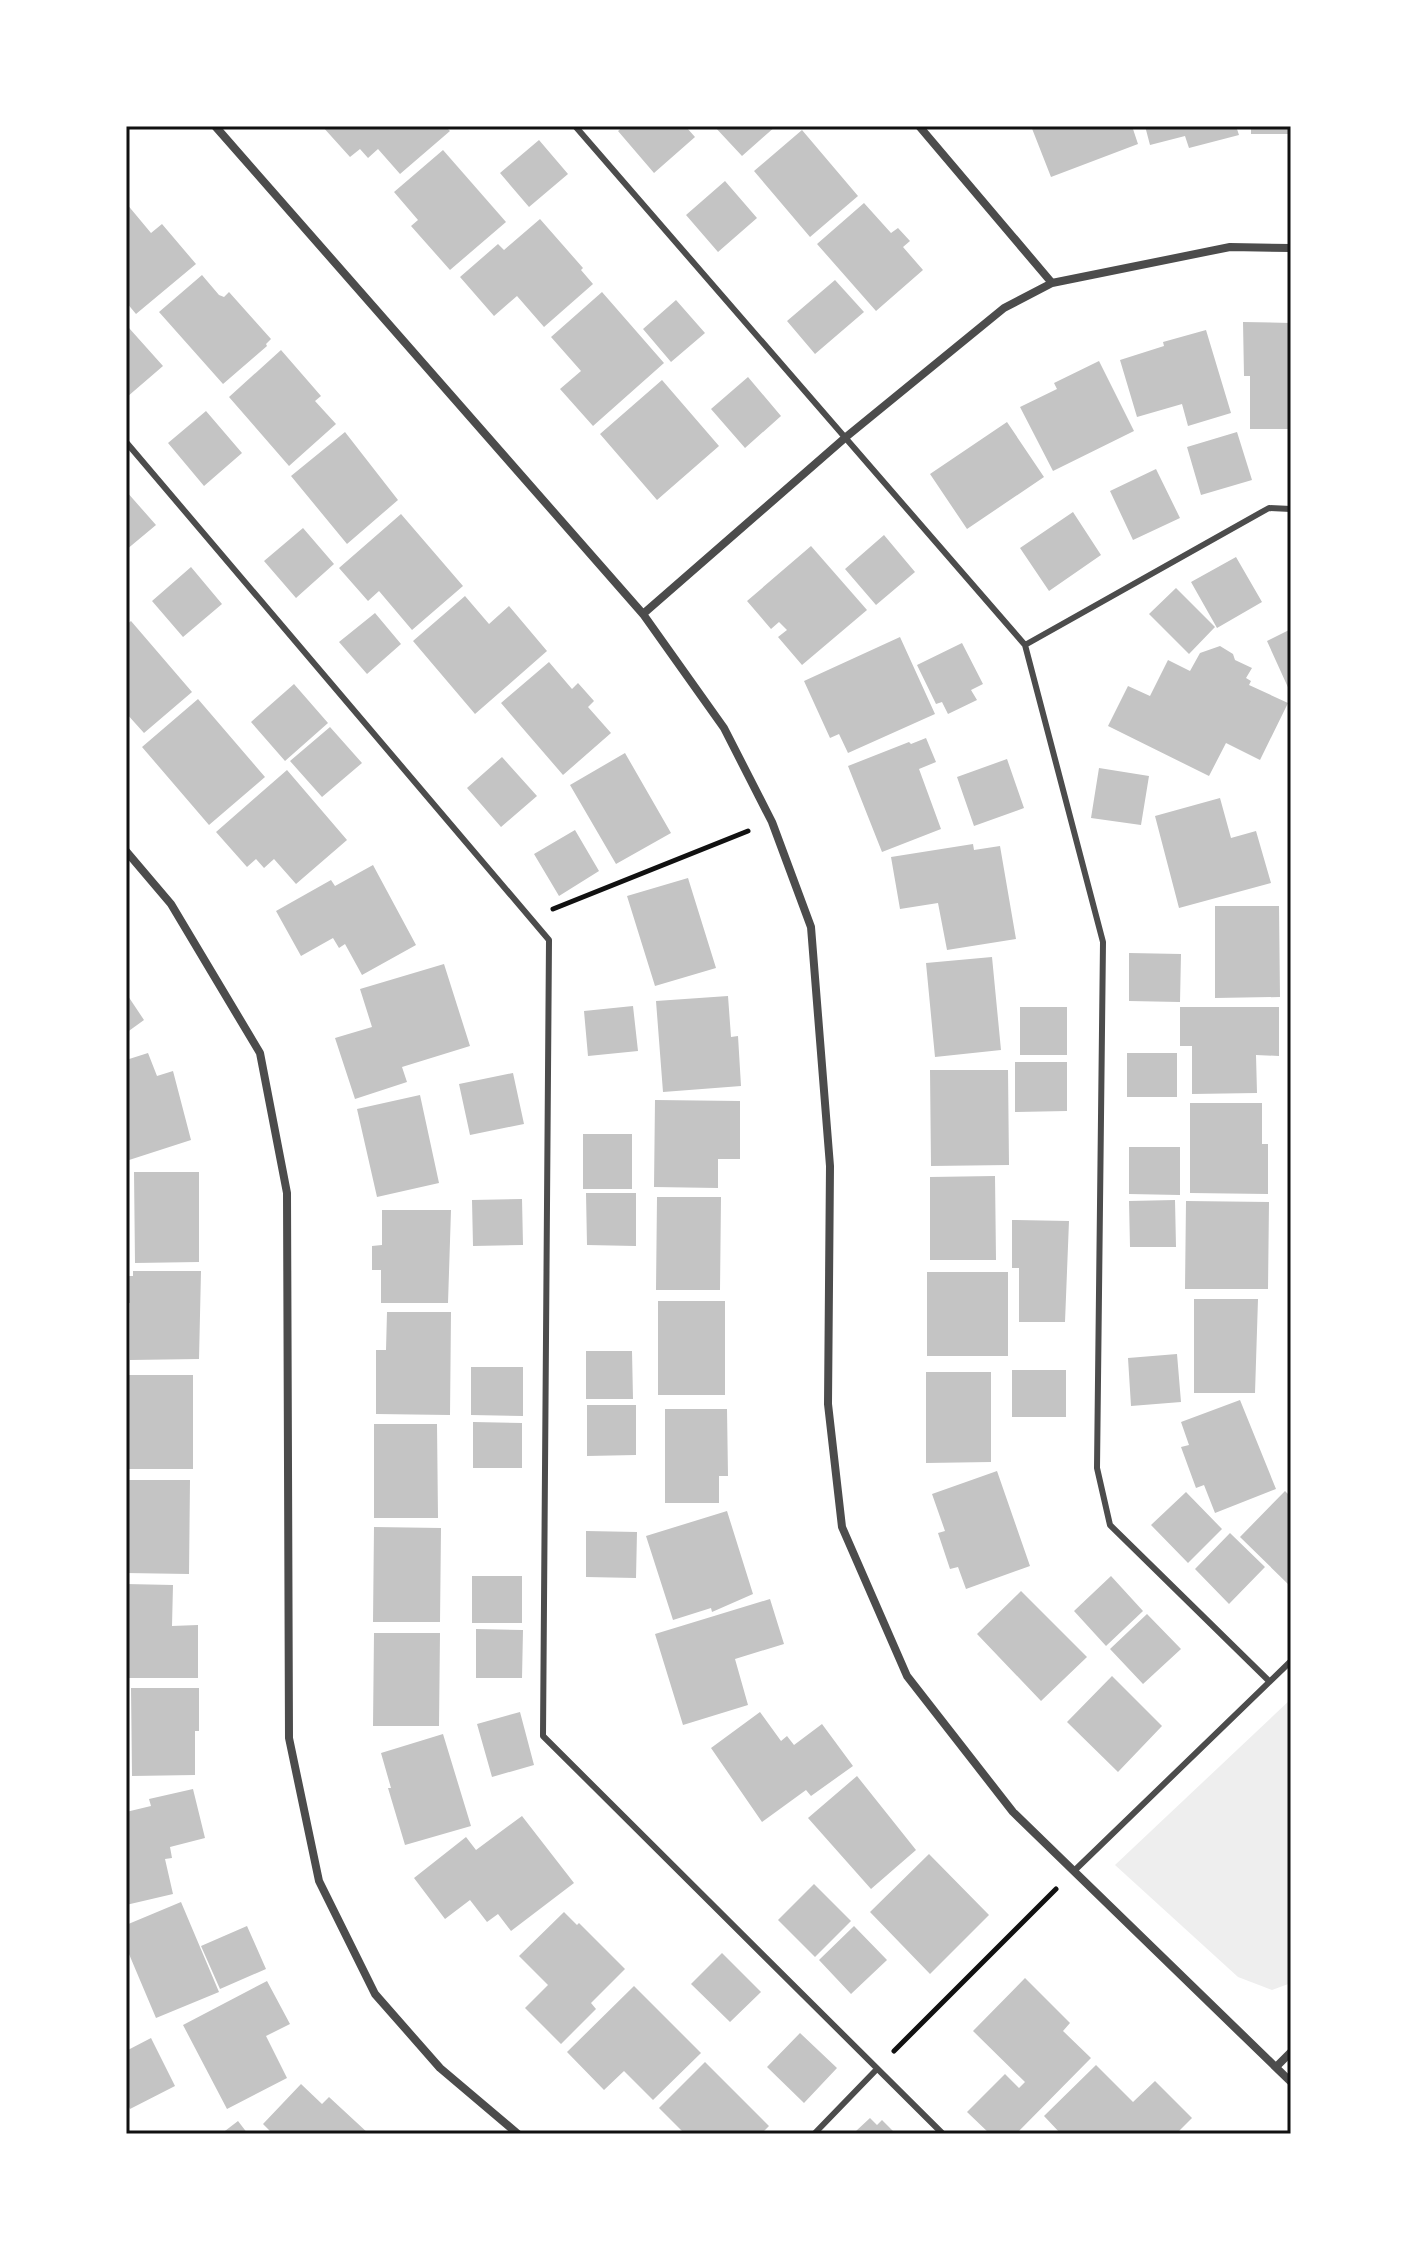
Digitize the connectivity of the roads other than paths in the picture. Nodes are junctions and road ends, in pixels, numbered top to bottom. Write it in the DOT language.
graph roads {
  1 [pos="215,126"];
  2 [pos="575,126"];
  3 [pos="919,126"];
  4 [pos="1291,248"];
  5 [pos="1052,283"];
  6 [pos="846,437"];
  7 [pos="126,442"];
  8 [pos="1291,509"];
  9 [pos="643,614"];
  10 [pos="1025,645"];
  11 [pos="126,851"];
  12 [pos="1291,1661"];
  13 [pos="1269,1681"];
  14 [pos="1074,1871"];
  15 [pos="1291,2052"];
  16 [pos="1276,2067"];
  17 [pos="877,2069"];
  18 [pos="1291,2082"];
  19 [pos="518,2134"];
  20 [pos="814,2134"];
  21 [pos="943,2134"];
  1 -- 9 [label="street"];
  2 -- 6 [label="lane"];
  3 -- 5 [label="street"];
  4 -- 5 [label="street"];
  5 -- 6 [label="street"];
  6 -- 9 [label="street"];
  6 -- 10 [label="lane"];
  7 -- 17 [label="lane"];
  8 -- 10 [label="lane"];
  9 -- 14 [label="street"];
  10 -- 13 [label="lane"];
  11 -- 19 [label="street"];
  12 -- 13 [label="lane"];
  13 -- 14 [label="lane"];
  14 -- 16 [label="street"];
  15 -- 16 [label="street"];
  16 -- 18 [label="street"];
  17 -- 20 [label="lane"];
  17 -- 21 [label="lane"];
}
